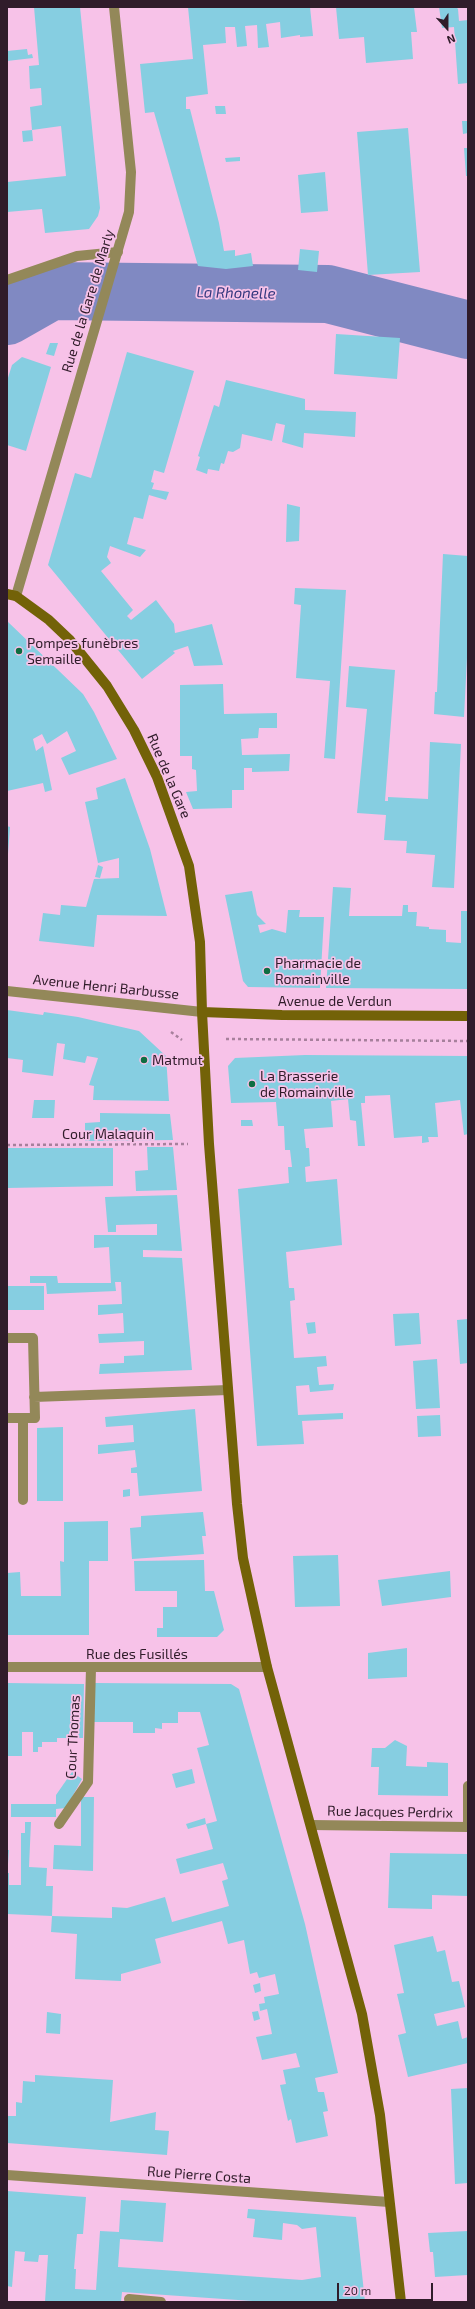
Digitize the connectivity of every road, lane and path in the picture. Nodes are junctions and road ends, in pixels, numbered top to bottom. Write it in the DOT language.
graph roads {
  1 [pos="114,7"];
  2 [pos="118,252"];
  3 [pos="7,280"];
  4 [pos="11,595"];
  5 [pos="7,991"];
  6 [pos="202,1012"];
  7 [pos="468,1016"];
  8 [pos="203,1034"];
  9 [pos="468,1042"];
  10 [pos="209,1144"];
  11 [pos="7,1145"];
  12 [pos="7,1338"];
  13 [pos="228,1390"];
  14 [pos="34,1397"];
  15 [pos="7,1418"];
  16 [pos="23,1418"];
  17 [pos="23,1500"];
  18 [pos="7,1667"];
  19 [pos="267,1667"];
  20 [pos="91,1668"];
  21 [pos="468,1786"];
  22 [pos="59,1824"];
  23 [pos="311,1826"];
  24 [pos="468,1827"];
  25 [pos="7,2175"];
  26 [pos="389,2202"];
  27 [pos="129,2299"];
  28 [pos="161,2302"];
  29 [pos="401,2302"];
  1 -- 2 [label="street, Rue de la Gare de Marly"];
  2 -- 3 [label="street"];
  2 -- 4 [label="street, Rue de la Gare de Marly"];
  4 -- 6 [label="main road, Rue de la Gare"];
  5 -- 6 [label="street, Avenue Henri Barbusse"];
  6 -- 7 [label="main road, Avenue de Verdun"];
  6 -- 8 [label="main road, Rue de la Gare"];
  8 -- 9 [label="path"];
  8 -- 10 [label="main road, Rue de la Gare"];
  10 -- 11 [label="path, Cour Malaquin"];
  10 -- 13 [label="main road, Rue de la Gare"];
  12 -- 14 [label="street"];
  13 -- 14 [label="street"];
  13 -- 19 [label="main road, Rue de la Gare"];
  14 -- 16 [label="street"];
  15 -- 16 [label="street"];
  16 -- 17 [label="street"];
  18 -- 20 [label="street, Rue des Fusillés"];
  19 -- 20 [label="street, Rue des Fusillés"];
  19 -- 23 [label="main road, Rue de la Gare"];
  20 -- 22 [label="street, Cour Thomas"];
  21 -- 24 [label="street"];
  23 -- 24 [label="street, Rue Jacques Perdrix"];
  23 -- 26 [label="main road, Rue de la Gare"];
  25 -- 26 [label="street, Rue Pierre Costa"];
  26 -- 29 [label="main road, Rue de la Gare"];
  27 -- 28 [label="street"];
}
